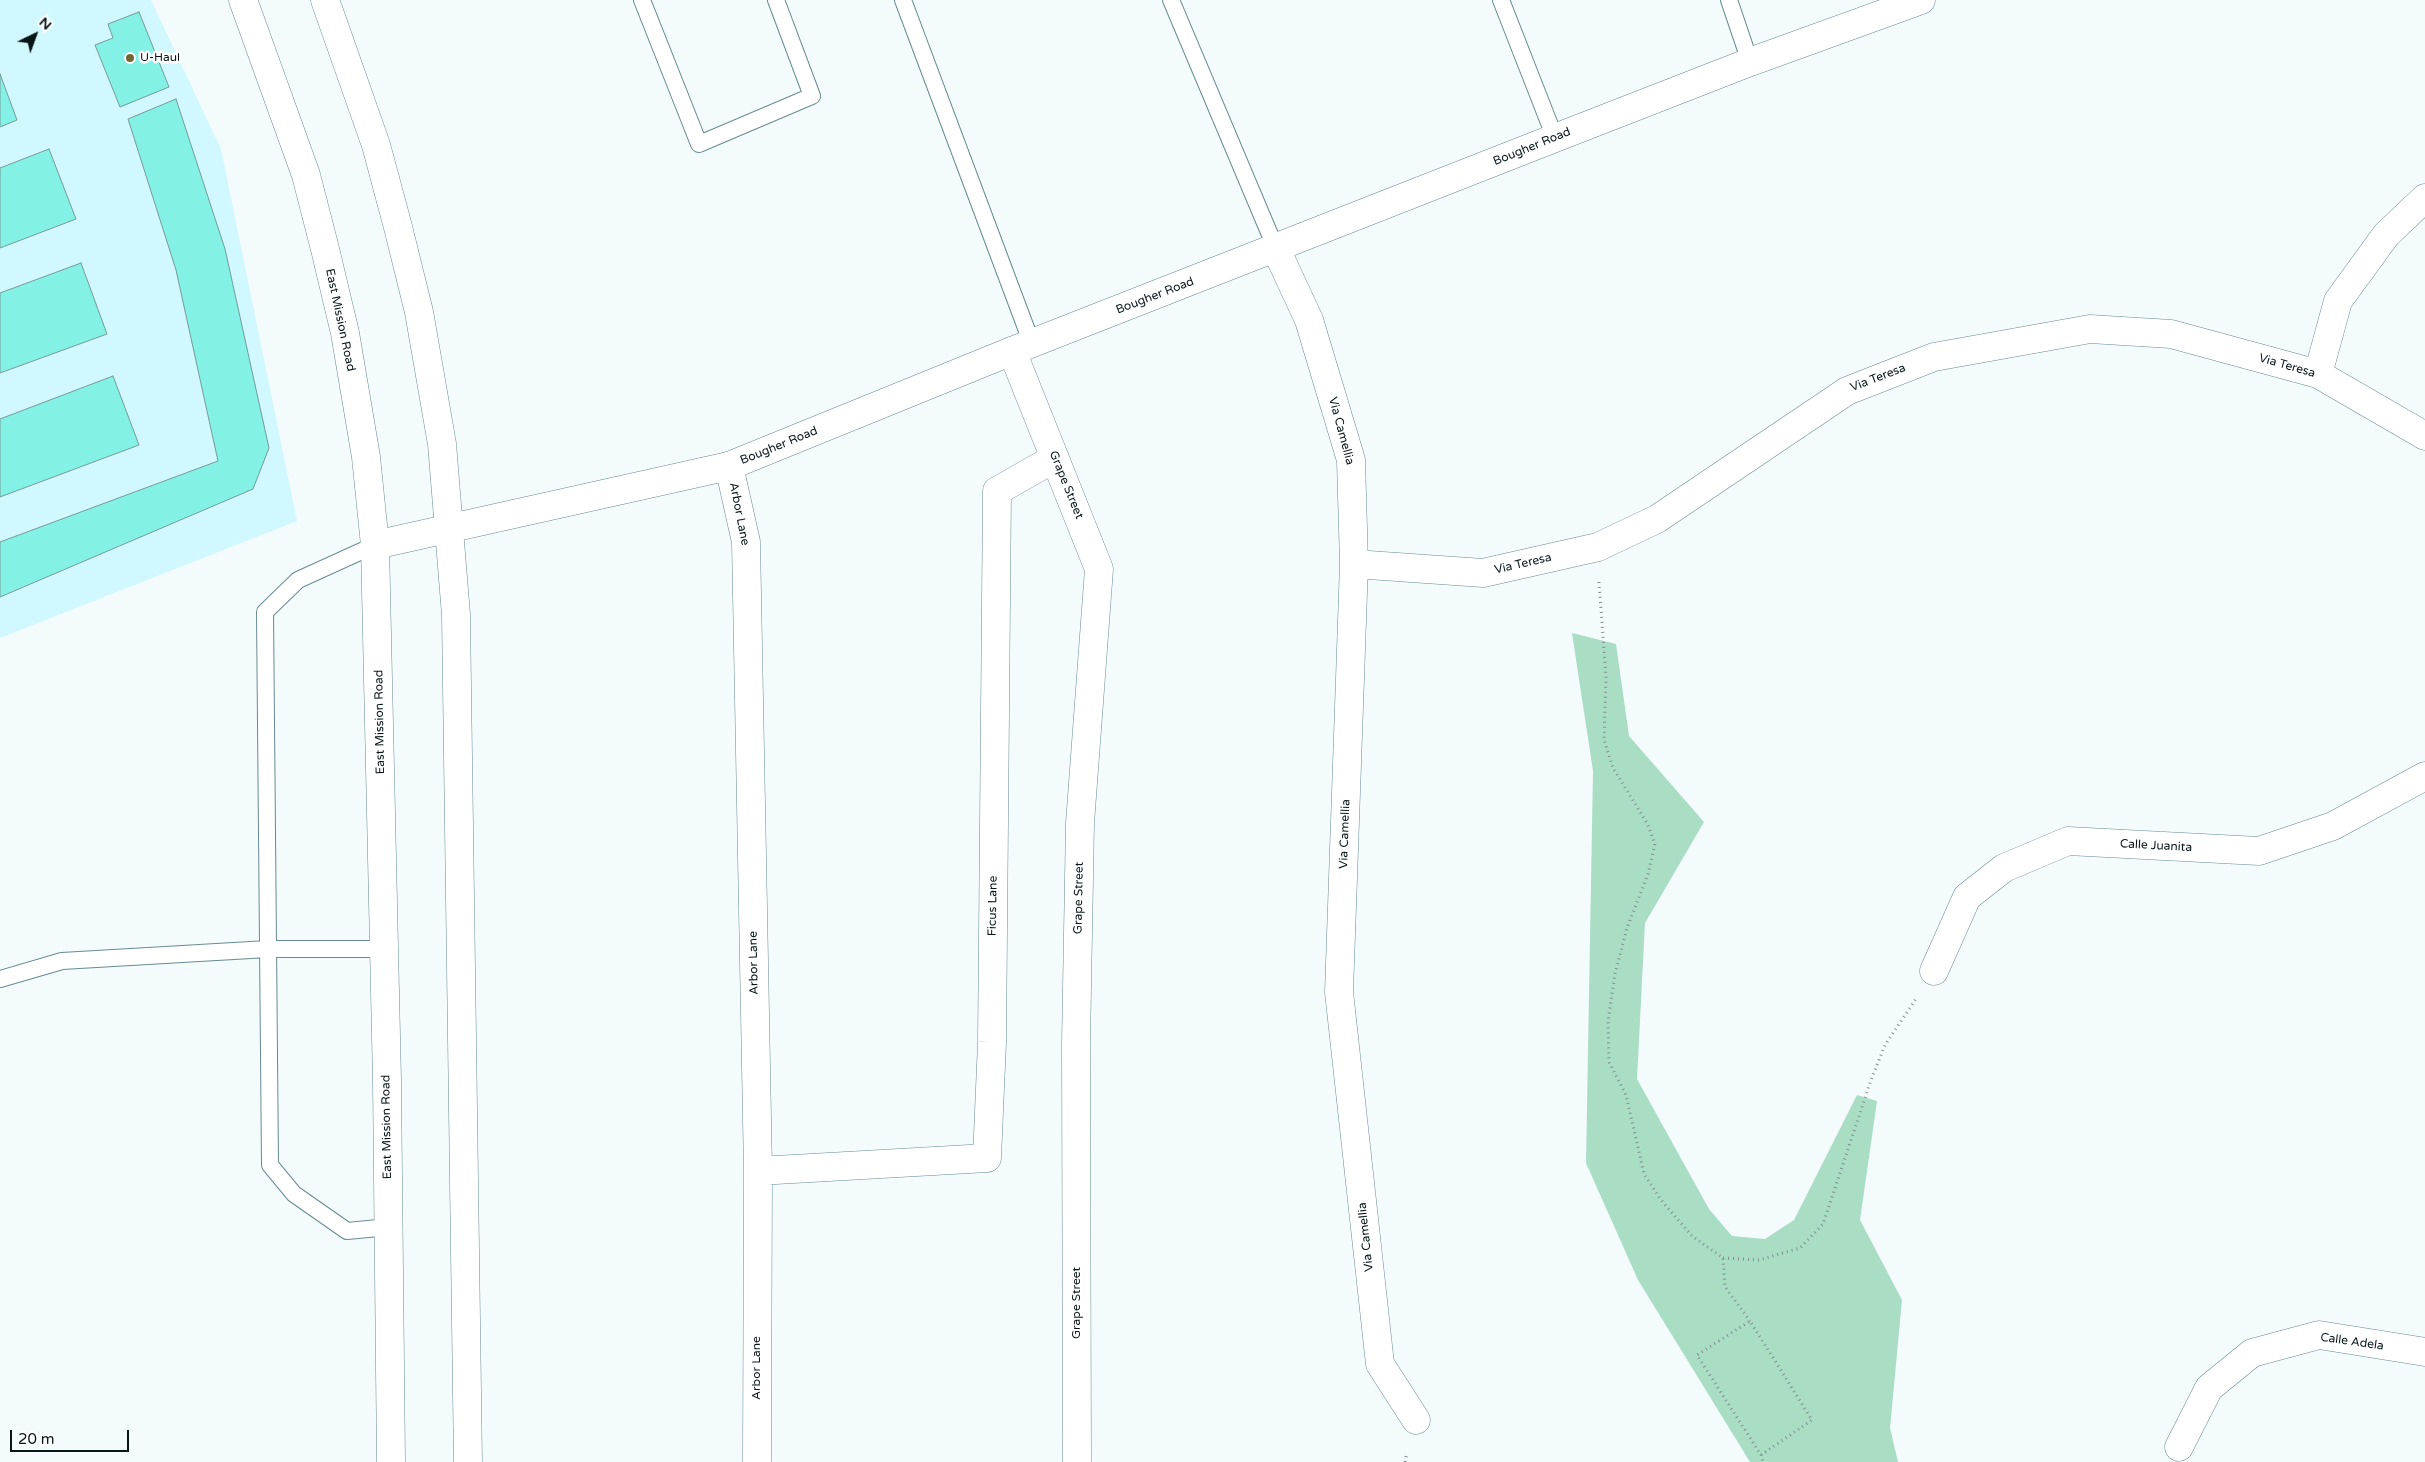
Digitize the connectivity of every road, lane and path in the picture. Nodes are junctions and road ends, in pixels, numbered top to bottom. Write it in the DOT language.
graph roads {
  1 [pos="243,0"];
  2 [pos="325,0"];
  3 [pos="642,0"];
  4 [pos="776,0"];
  5 [pos="903,0"];
  6 [pos="1170,0"];
  7 [pos="1501,0"];
  8 [pos="1729,0"];
  9 [pos="1921,0"];
  10 [pos="1750,62"];
  11 [pos="1555,138"];
  12 [pos="2425,198"];
  13 [pos="1276,249"];
  14 [pos="1022,348"];
  15 [pos="2318,374"];
  16 [pos="2425,436"];
  17 [pos="1055,458"];
  18 [pos="729,466"];
  19 [pos="449,528"];
  20 [pos="375,545"];
  21 [pos="1598,547"];
  22 [pos="1354,564"];
  23 [pos="2425,776"];
  24 [pos="384,949"];
  25 [pos="268,950"];
  26 [pos="1934,971"];
  27 [pos="0,979"];
  28 [pos="758,1171"];
  29 [pos="388,1227"];
  30 [pos="1723,1258"];
  31 [pos="1750,1321"];
  32 [pos="2425,1352"];
  33 [pos="1416,1420"];
  34 [pos="2180,1447"];
  35 [pos="1761,1455"];
  36 [pos="391,1462"];
  37 [pos="468,1462"];
  38 [pos="757,1462"];
  39 [pos="1078,1462"];
  40 [pos="1764,1462"];
  1 -- 20 [label="street, East Mission Road"];
  2 -- 19 [label="street"];
  3 -- 4 [label="lane"];
  5 -- 14 [label="lane"];
  6 -- 13 [label="lane"];
  7 -- 11 [label="lane"];
  8 -- 10 [label="lane"];
  9 -- 10 [label="street, Bougher Road"];
  10 -- 11 [label="street, Bougher Road"];
  11 -- 13 [label="street, Bougher Road"];
  12 -- 15 [label="street"];
  13 -- 14 [label="street, Bougher Road"];
  13 -- 22 [label="street, Via Camellia"];
  14 -- 17 [label="street, Grape Street"];
  14 -- 18 [label="street, Bougher Road"];
  15 -- 16 [label="street, Via Teresa"];
  15 -- 21 [label="street, Via Teresa"];
  17 -- 28 [label="street, Ficus Lane"];
  17 -- 39 [label="street, Grape Street"];
  18 -- 19 [label="street, Bougher Road"];
  18 -- 28 [label="street, Arbor Lane"];
  19 -- 20 [label="street, Bougher Road"];
  19 -- 37 [label="street"];
  20 -- 24 [label="street, East Mission Road"];
  20 -- 25 [label="lane"];
  21 -- 22 [label="street, Via Teresa"];
  21 -- 30 [label="path"];
  22 -- 33 [label="street, Via Camellia"];
  23 -- 26 [label="street, Calle Juanita"];
  24 -- 25 [label="lane"];
  24 -- 29 [label="street, East Mission Road"];
  25 -- 27 [label="lane"];
  25 -- 29 [label="lane"];
  26 -- 30 [label="path"];
  28 -- 38 [label="street, Arbor Lane"];
  29 -- 36 [label="street, East Mission Road"];
  30 -- 31 [label="path"];
  31 -- 35 [label="path"];
  31 -- 35 [label="path"];
  32 -- 34 [label="street, Calle Adela"];
  35 -- 40 [label="path"];
}
